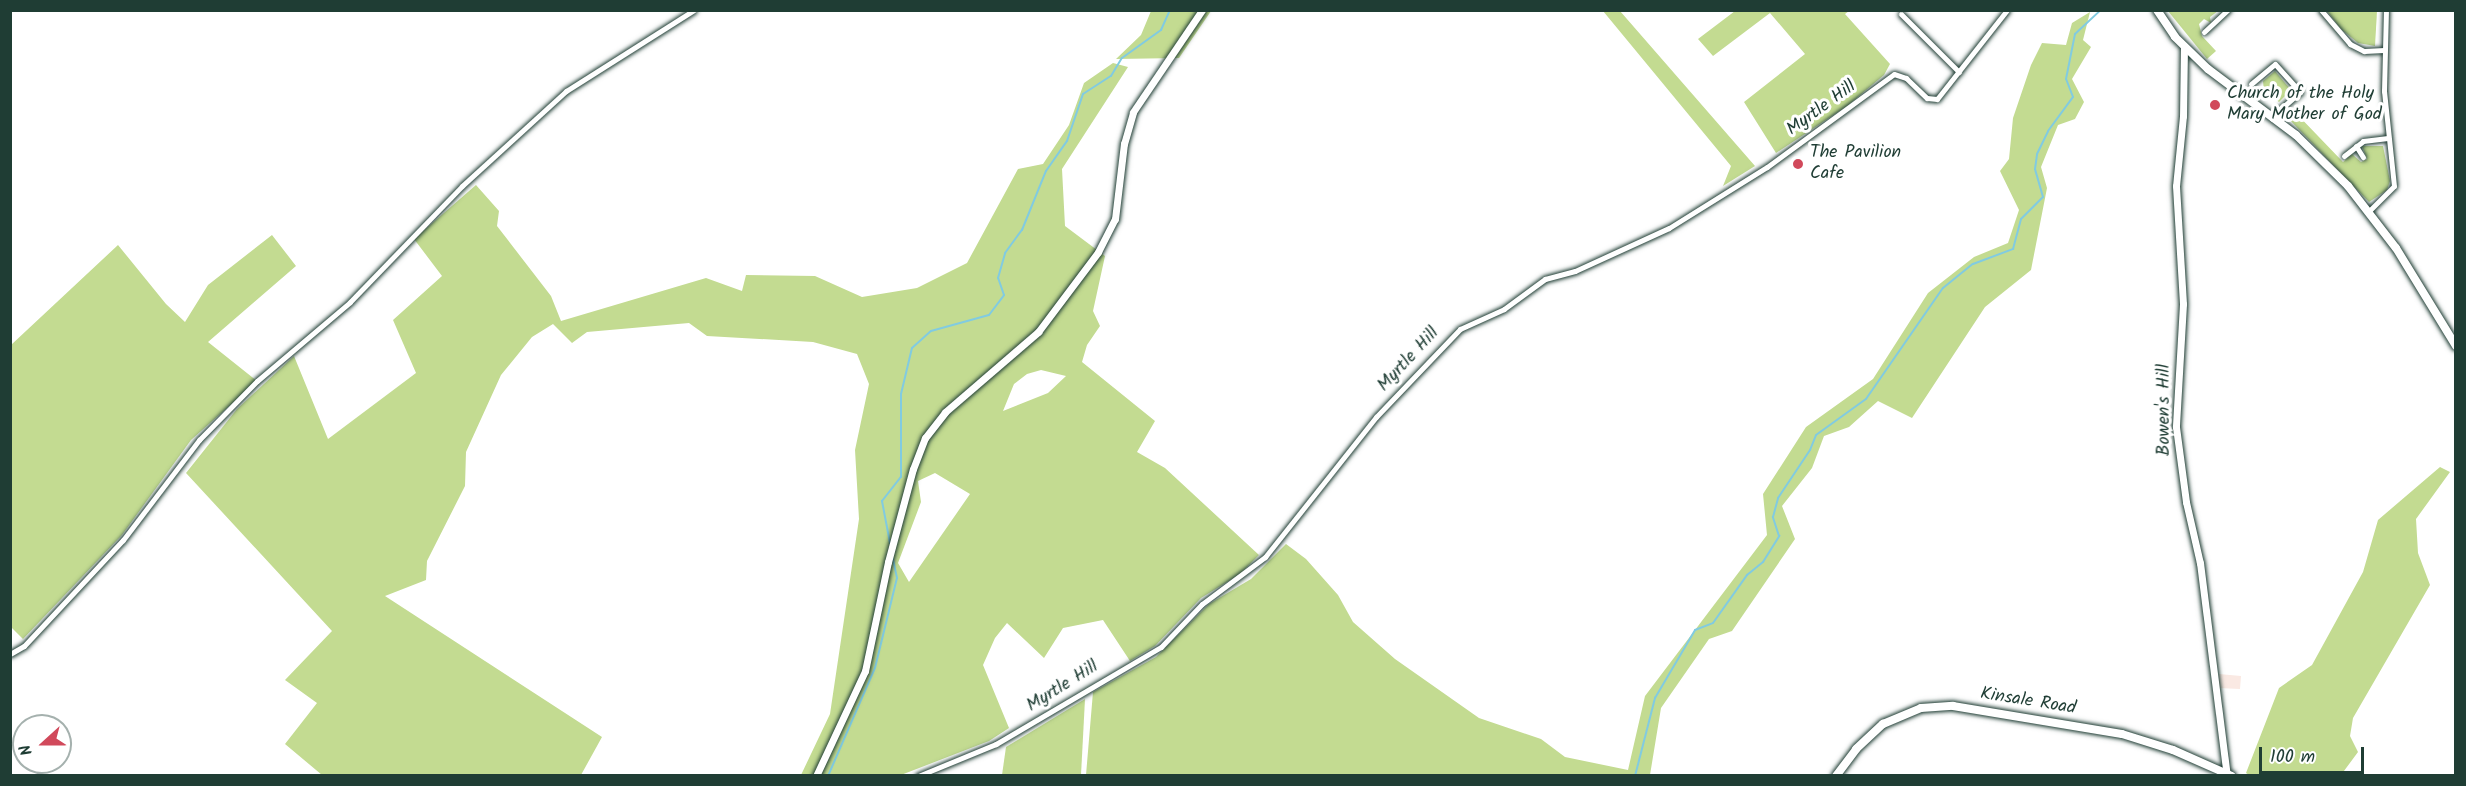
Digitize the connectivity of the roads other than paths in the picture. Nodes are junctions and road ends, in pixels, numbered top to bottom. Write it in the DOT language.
graph roads {
  1 [pos="694,10"];
  2 [pos="1202,10"];
  3 [pos="2007,10"];
  4 [pos="2157,10"];
  5 [pos="2228,10"];
  6 [pos="2321,10"];
  7 [pos="2386,10"];
  8 [pos="1901,14"];
  9 [pos="2204,32"];
  10 [pos="2184,46"];
  11 [pos="2384,50"];
  12 [pos="1959,72"];
  13 [pos="2263,87"];
  14 [pos="2272,116"];
  15 [pos="2388,138"];
  16 [pos="2356,146"];
  17 [pos="2344,156"];
  18 [pos="2363,157"];
  19 [pos="2369,211"];
  20 [pos="2456,346"];
  21 [pos="10,654"];
  22 [pos="2229,774"];
  23 [pos="816,776"];
  24 [pos="918,776"];
  25 [pos="1836,776"];
  1 -- 21 [label="street"];
  2 -- 23 [label="street"];
  3 -- 12 [label="street, Myrtle Hill"];
  4 -- 10 [label="main road"];
  5 -- 9 [label="street"];
  6 -- 11 [label="street"];
  7 -- 11 [label="street"];
  8 -- 12 [label="street"];
  10 -- 14 [label="main road"];
  10 -- 22 [label="street, Bowen's Hill"];
  11 -- 15 [label="street"];
  12 -- 24 [label="street, Myrtle Hill"];
  13 -- 14 [label="street"];
  14 -- 19 [label="main road"];
  15 -- 16 [label="street"];
  15 -- 19 [label="street"];
  16 -- 17 [label="street"];
  16 -- 18 [label="street"];
  19 -- 20 [label="main road"];
  22 -- 25 [label="main road, Kinsale Road"];
}
